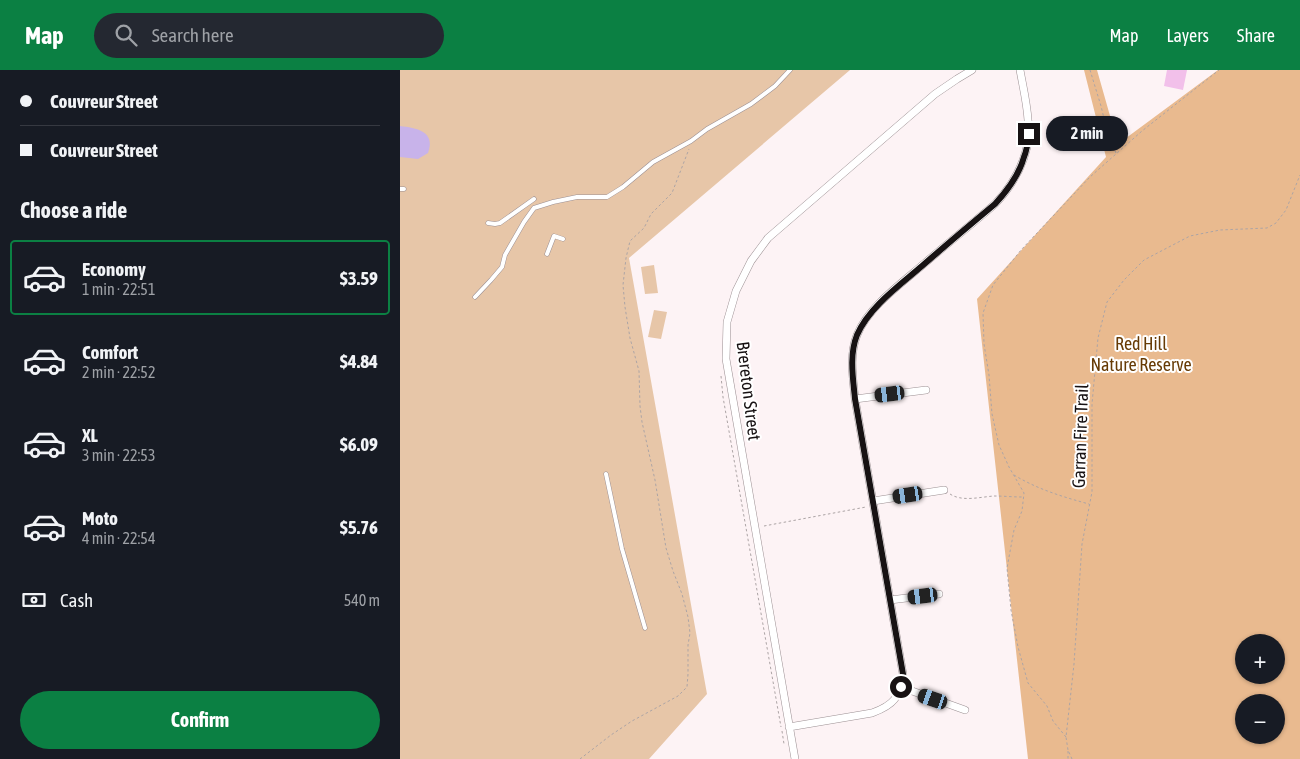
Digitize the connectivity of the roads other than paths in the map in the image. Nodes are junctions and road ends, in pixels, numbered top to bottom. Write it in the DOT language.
graph roads {
  1 [pos="790,70"];
  2 [pos="972,70"];
  3 [pos="1020,70"];
  4 [pos="534,199"];
  5 [pos="488,223"];
  6 [pos="563,239"];
  7 [pos="547,254"];
  8 [pos="475,297"];
  9 [pos="926,390"];
  10 [pos="855,399"];
  11 [pos="606,474"];
  12 [pos="944,490"];
  13 [pos="874,503"];
  14 [pos="939,594"];
  15 [pos="890,600"];
  16 [pos="645,628"];
  17 [pos="901,687"];
  18 [pos="965,710"];
  19 [pos="789,727"];
  20 [pos="794,759"];
  1 -- 8 [label="lane"];
  2 -- 19 [label="street, Brereton Street"];
  3 -- 10 [label="street"];
  4 -- 5 [label="lane"];
  6 -- 7 [label="lane"];
  9 -- 10 [label="street"];
  10 -- 13 [label="street"];
  11 -- 16 [label="lane"];
  12 -- 13 [label="street"];
  13 -- 15 [label="street"];
  14 -- 15 [label="street"];
  15 -- 17 [label="street"];
  17 -- 18 [label="street"];
  17 -- 19 [label="street"];
  19 -- 20 [label="street, Brereton Street"];
}
